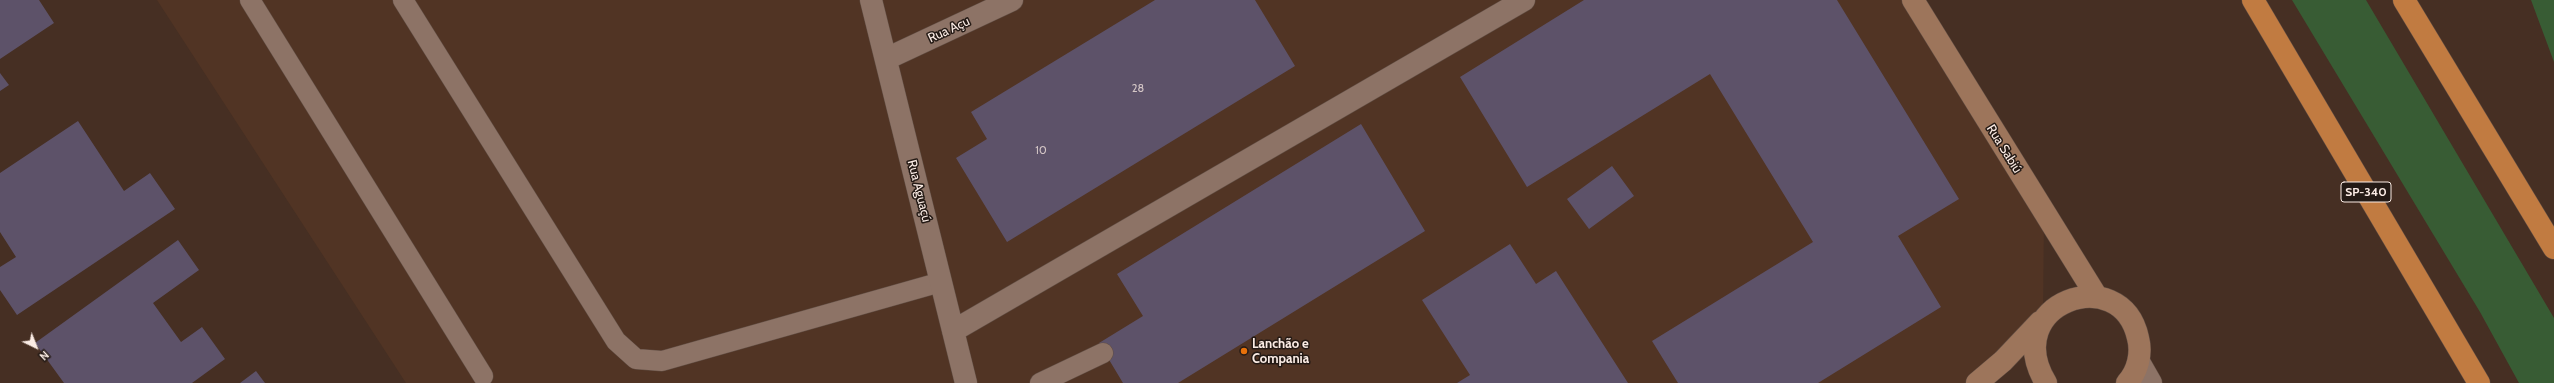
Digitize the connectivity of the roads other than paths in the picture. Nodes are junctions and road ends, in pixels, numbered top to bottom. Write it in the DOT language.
graph roads {
  1 [pos="250,0"];
  2 [pos="403,0"];
  3 [pos="871,0"];
  4 [pos="1012,0"];
  5 [pos="1524,0"];
  6 [pos="1913,0"];
  7 [pos="2253,0"];
  8 [pos="2404,0"];
  9 [pos="886,59"];
  10 [pos="2554,248"];
  11 [pos="941,282"];
  12 [pos="2097,297"];
  13 [pos="2044,318"];
  14 [pos="953,331"];
  15 [pos="1103,353"];
  16 [pos="2139,362"];
  17 [pos="483,376"];
  18 [pos="966,383"];
  19 [pos="1040,383"];
  20 [pos="1977,383"];
  21 [pos="2046,383"];
  22 [pos="2127,383"];
  23 [pos="2151,383"];
  24 [pos="2480,383"];
  1 -- 17 [label="lane"];
  2 -- 11 [label="lane"];
  3 -- 9 [label="street, Rua Aguaçú"];
  4 -- 9 [label="street, Rua Açu"];
  5 -- 14 [label="street"];
  6 -- 12 [label="main road, Rua Sabiú"];
  7 -- 24 [label="highway, SP-340"];
  8 -- 10 [label="highway"];
  9 -- 11 [label="street, Rua Aguaçú"];
  11 -- 14 [label="street, Rua Aguaçú"];
  12 -- 13 [label="main road"];
  12 -- 16 [label="main road"];
  13 -- 20 [label="main road"];
  13 -- 21 [label="main road"];
  14 -- 18 [label="street, Rua Aguaçú"];
  15 -- 19 [label="lane"];
  16 -- 22 [label="main road"];
  16 -- 23 [label="street"];
}
